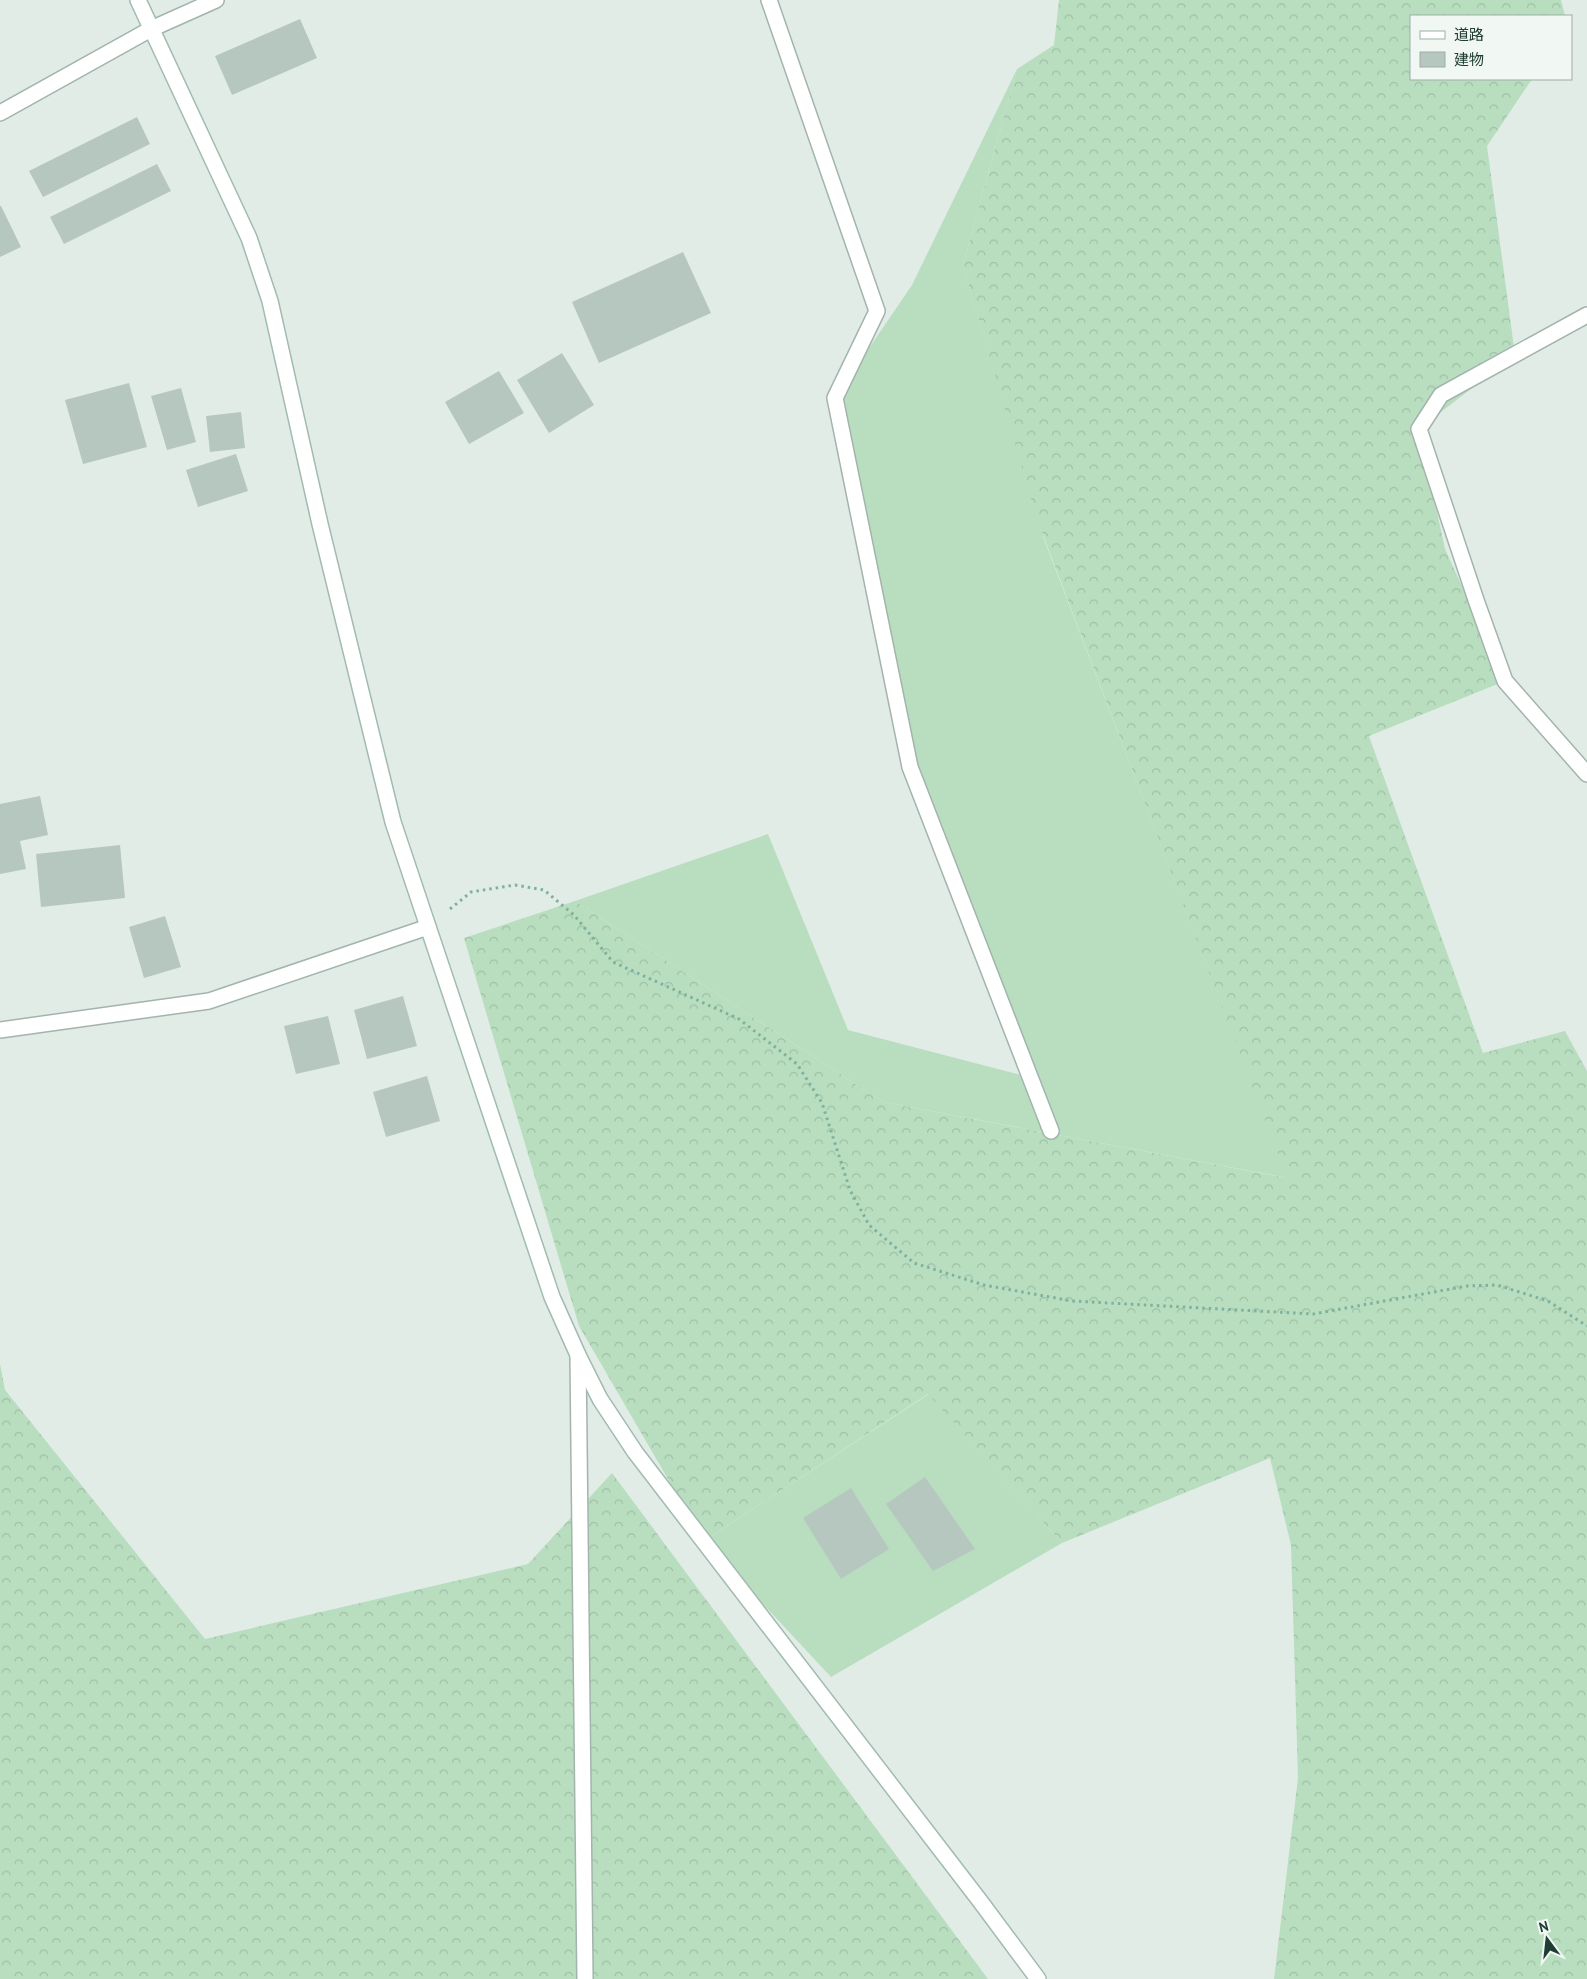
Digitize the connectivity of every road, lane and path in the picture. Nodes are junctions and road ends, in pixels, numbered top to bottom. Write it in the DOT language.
graph roads {
  1 [pos="138,0"];
  2 [pos="216,0"];
  3 [pos="769,0"];
  4 [pos="151,29"];
  5 [pos="0,113"];
  6 [pos="1587,315"];
  7 [pos="1587,774"];
  8 [pos="428,927"];
  9 [pos="0,1030"];
  10 [pos="1052,1131"];
  11 [pos="1587,1326"];
  12 [pos="578,1355"];
  13 [pos="585,1979"];
  14 [pos="1038,1979"];
  1 -- 4 [label="street"];
  2 -- 4 [label="street"];
  3 -- 10 [label="street"];
  4 -- 5 [label="street"];
  4 -- 8 [label="street"];
  6 -- 7 [label="street"];
  8 -- 9 [label="street"];
  8 -- 11 [label="path"];
  8 -- 12 [label="street"];
  12 -- 13 [label="street"];
  12 -- 14 [label="street"];
}
